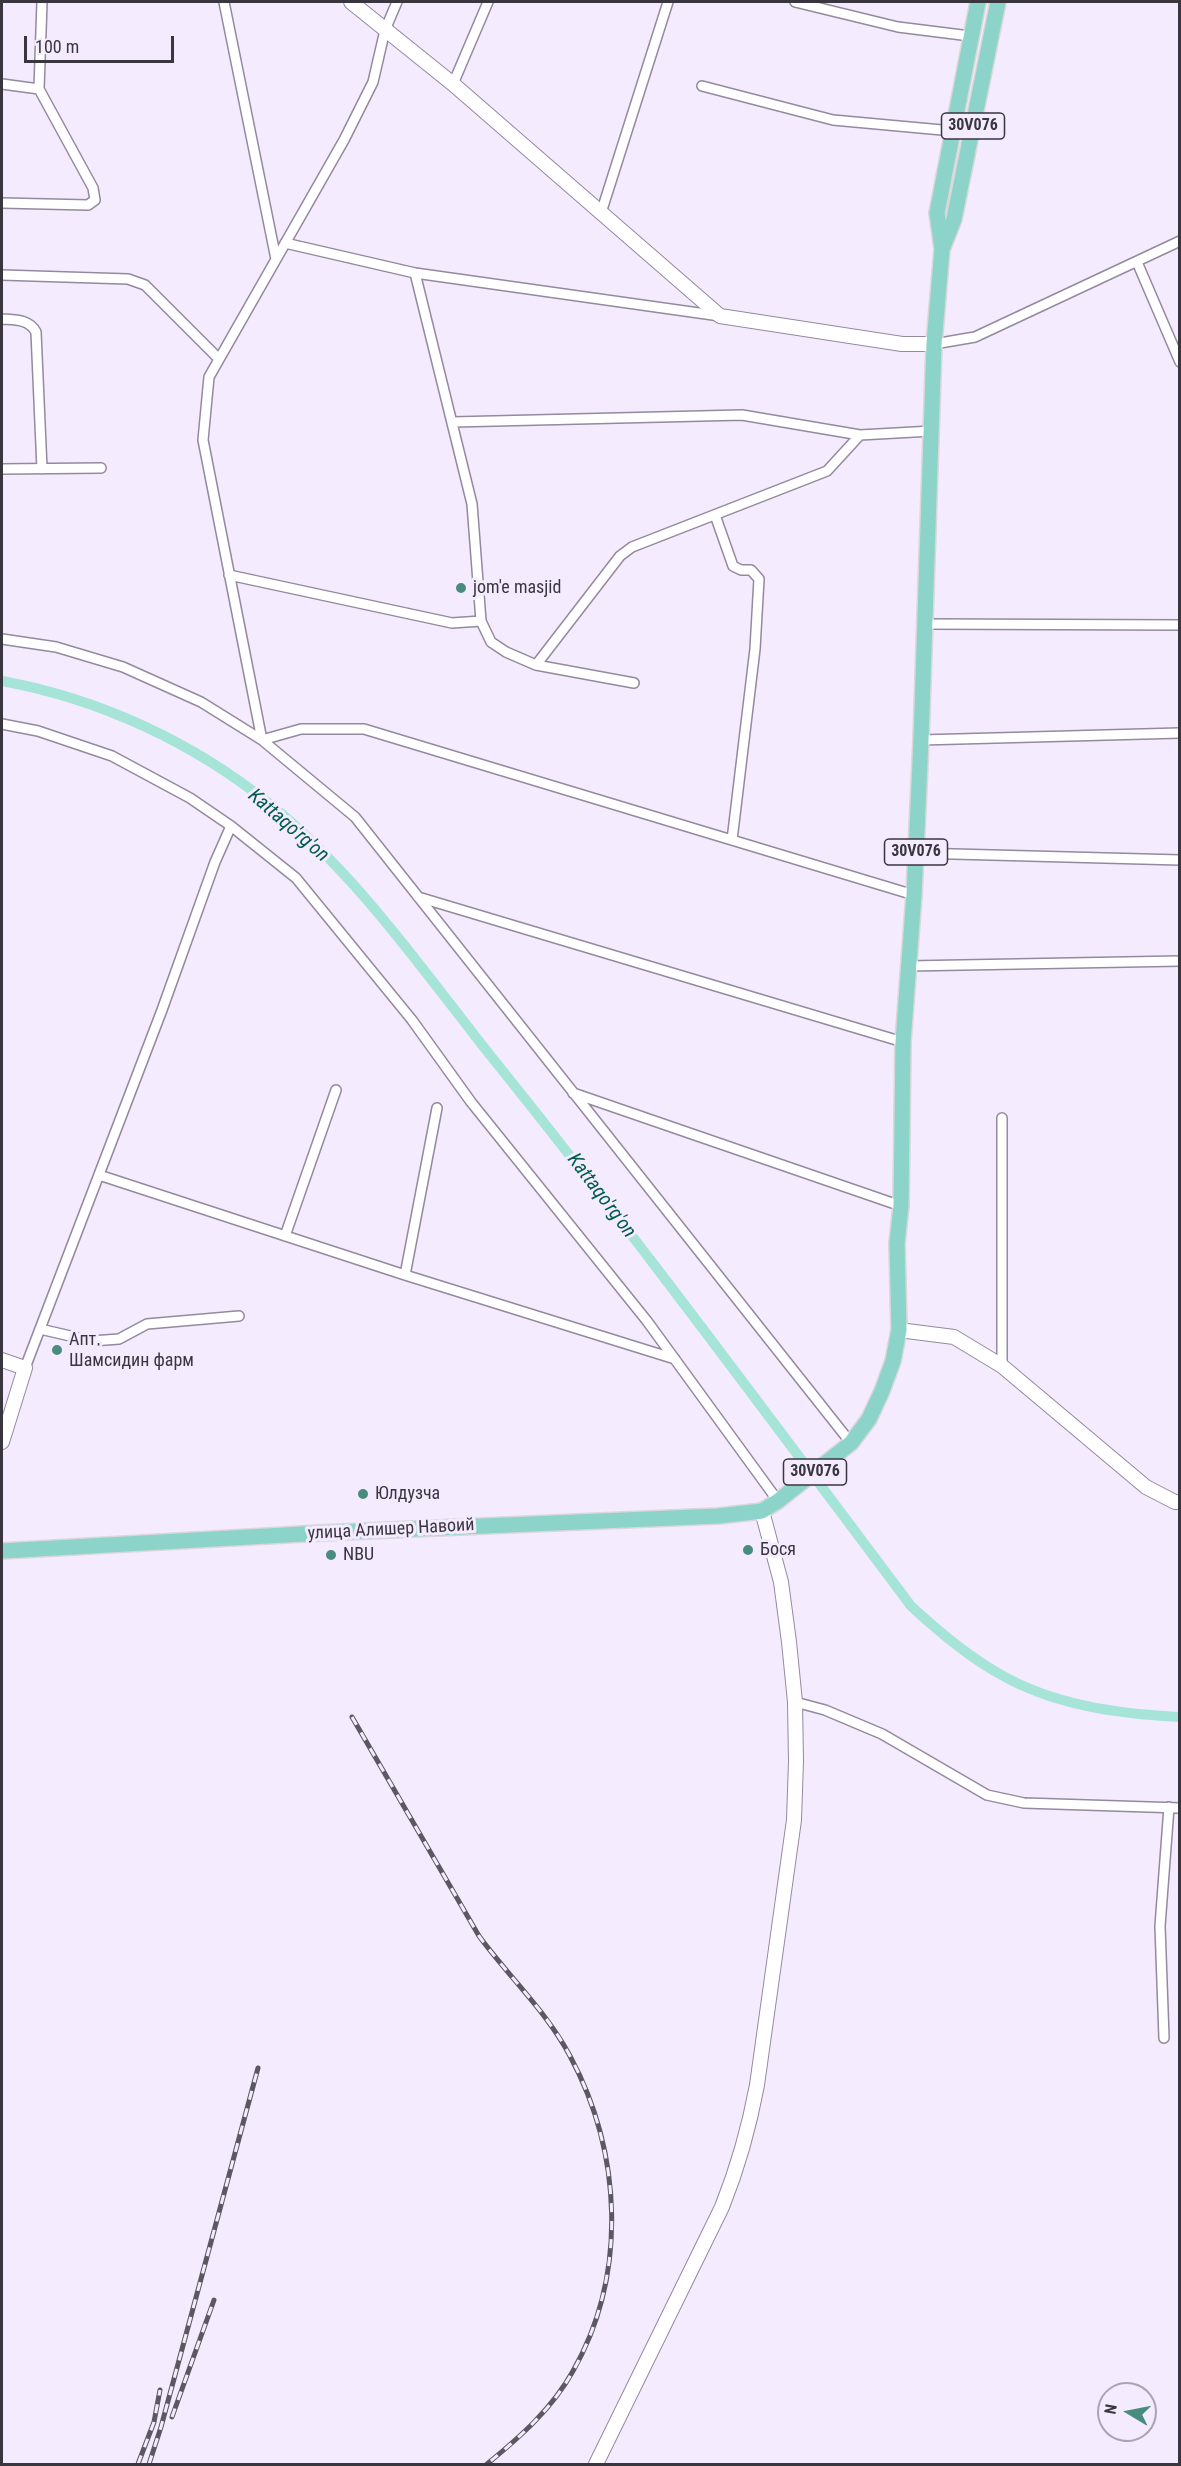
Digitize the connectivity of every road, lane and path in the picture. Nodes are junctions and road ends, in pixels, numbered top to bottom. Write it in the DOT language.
graph roads {
  1 [pos="42,2"];
  2 [pos="224,2"];
  3 [pos="351,2"];
  4 [pos="397,2"];
  5 [pos="488,2"];
  6 [pos="668,2"];
  7 [pos="795,2"];
  8 [pos="978,2"];
  9 [pos="998,2"];
  10 [pos="385,30"];
  11 [pos="970,36"];
  12 [pos="2,84"];
  13 [pos="453,84"];
  14 [pos="702,86"];
  15 [pos="39,89"];
  16 [pos="953,131"];
  17 [pos="2,203"];
  18 [pos="601,213"];
  19 [pos="1179,241"];
  20 [pos="285,243"];
  21 [pos="942,249"];
  22 [pos="276,259"];
  23 [pos="1137,262"];
  24 [pos="414,273"];
  25 [pos="2,275"];
  26 [pos="720,316"];
  27 [pos="2,319"];
  28 [pos="934,344"];
  29 [pos="219,359"];
  30 [pos="1179,362"];
  31 [pos="453,422"];
  32 [pos="932,431"];
  33 [pos="860,435"];
  34 [pos="100,468"];
  35 [pos="2,469"];
  36 [pos="42,470"];
  37 [pos="715,515"];
  38 [pos="229,575"];
  39 [pos="481,621"];
  40 [pos="926,624"];
  41 [pos="1179,625"];
  42 [pos="2,639"];
  43 [pos="536,665"];
  44 [pos="634,683"];
  45 [pos="2,724"];
  46 [pos="1179,733"];
  47 [pos="262,740"];
  48 [pos="921,740"];
  49 [pos="231,826"];
  50 [pos="732,840"];
  51 [pos="916,854"];
  52 [pos="1179,860"];
  53 [pos="914,896"];
  54 [pos="418,897"];
  55 [pos="1179,961"];
  56 [pos="908,966"];
  57 [pos="903,1042"];
  58 [pos="336,1090"];
  59 [pos="573,1093"];
  60 [pos="437,1108"];
  61 [pos="1002,1118"];
  62 [pos="99,1175"];
  63 [pos="901,1206"];
  64 [pos="285,1236"];
  65 [pos="405,1275"];
  66 [pos="239,1316"];
  67 [pos="40,1329"];
  68 [pos="899,1330"];
  69 [pos="675,1359"];
  70 [pos="2,1360"];
  71 [pos="1002,1365"];
  72 [pos="25,1368"];
  73 [pos="2,1442"];
  74 [pos="851,1443"];
  75 [pos="778,1502"];
  76 [pos="1179,1502"];
  77 [pos="762,1511"];
  78 [pos="2,1551"];
  79 [pos="795,1702"];
  80 [pos="1169,1807"];
  81 [pos="1179,1808"];
  82 [pos="1164,2038"];
  83 [pos="596,2464"];
  1 -- 15 [label="street"];
  2 -- 22 [label="street"];
  3 -- 10 [label="main road"];
  4 -- 10 [label="street"];
  5 -- 13 [label="street"];
  6 -- 18 [label="street"];
  7 -- 11 [label="street"];
  8 -- 11 [label="main road, 30V076"];
  9 -- 21 [label="main road, 30V076"];
  10 -- 13 [label="main road"];
  10 -- 20 [label="street"];
  11 -- 16 [label="main road, 30V076"];
  12 -- 15 [label="street"];
  13 -- 18 [label="main road"];
  14 -- 16 [label="street"];
  15 -- 17 [label="street"];
  16 -- 21 [label="main road, 30V076"];
  18 -- 26 [label="main road"];
  19 -- 23 [label="street"];
  20 -- 22 [label="street"];
  20 -- 24 [label="street"];
  21 -- 28 [label="main road, 30V076"];
  22 -- 29 [label="street"];
  23 -- 28 [label="street"];
  23 -- 30 [label="street"];
  24 -- 26 [label="street"];
  24 -- 31 [label="street"];
  25 -- 29 [label="street"];
  26 -- 28 [label="main road"];
  27 -- 36 [label="street"];
  28 -- 32 [label="main road, 30V076"];
  29 -- 38 [label="street"];
  31 -- 33 [label="street"];
  31 -- 39 [label="street"];
  32 -- 33 [label="street"];
  32 -- 40 [label="main road, 30V076"];
  33 -- 37 [label="street"];
  34 -- 36 [label="street"];
  35 -- 36 [label="street"];
  37 -- 43 [label="street"];
  37 -- 50 [label="street"];
  38 -- 39 [label="street"];
  38 -- 47 [label="street"];
  39 -- 43 [label="street"];
  40 -- 41 [label="street"];
  40 -- 48 [label="main road, 30V076"];
  42 -- 47 [label="street"];
  43 -- 44 [label="street"];
  45 -- 49 [label="street"];
  46 -- 48 [label="street"];
  47 -- 50 [label="street"];
  47 -- 54 [label="street"];
  48 -- 51 [label="main road, 30V076"];
  49 -- 62 [label="street"];
  49 -- 69 [label="street"];
  50 -- 53 [label="street"];
  51 -- 52 [label="street"];
  51 -- 53 [label="main road, 30V076"];
  53 -- 56 [label="main road, 30V076"];
  54 -- 57 [label="street"];
  54 -- 59 [label="street"];
  55 -- 56 [label="street"];
  56 -- 57 [label="main road, 30V076"];
  57 -- 63 [label="main road, 30V076"];
  58 -- 64 [label="street"];
  59 -- 63 [label="street"];
  59 -- 74 [label="street"];
  60 -- 65 [label="street"];
  61 -- 71 [label="street"];
  62 -- 64 [label="street"];
  62 -- 67 [label="street"];
  63 -- 68 [label="main road, 30V076"];
  64 -- 65 [label="street"];
  65 -- 69 [label="street"];
  66 -- 67 [label="street"];
  67 -- 72 [label="street"];
  68 -- 71 [label="main road"];
  68 -- 74 [label="main road, 30V076"];
  69 -- 75 [label="street"];
  70 -- 72 [label="main road"];
  71 -- 76 [label="main road"];
  72 -- 73 [label="main road"];
  74 -- 75 [label="main road, 30V076"];
  75 -- 77 [label="main road, улица Алишер Навоий / 30V076"];
  77 -- 78 [label="main road, улица Алишер Навоий"];
  77 -- 79 [label="main road"];
  79 -- 80 [label="street"];
  79 -- 83 [label="main road"];
  80 -- 81 [label="street"];
  80 -- 82 [label="street"];
}
